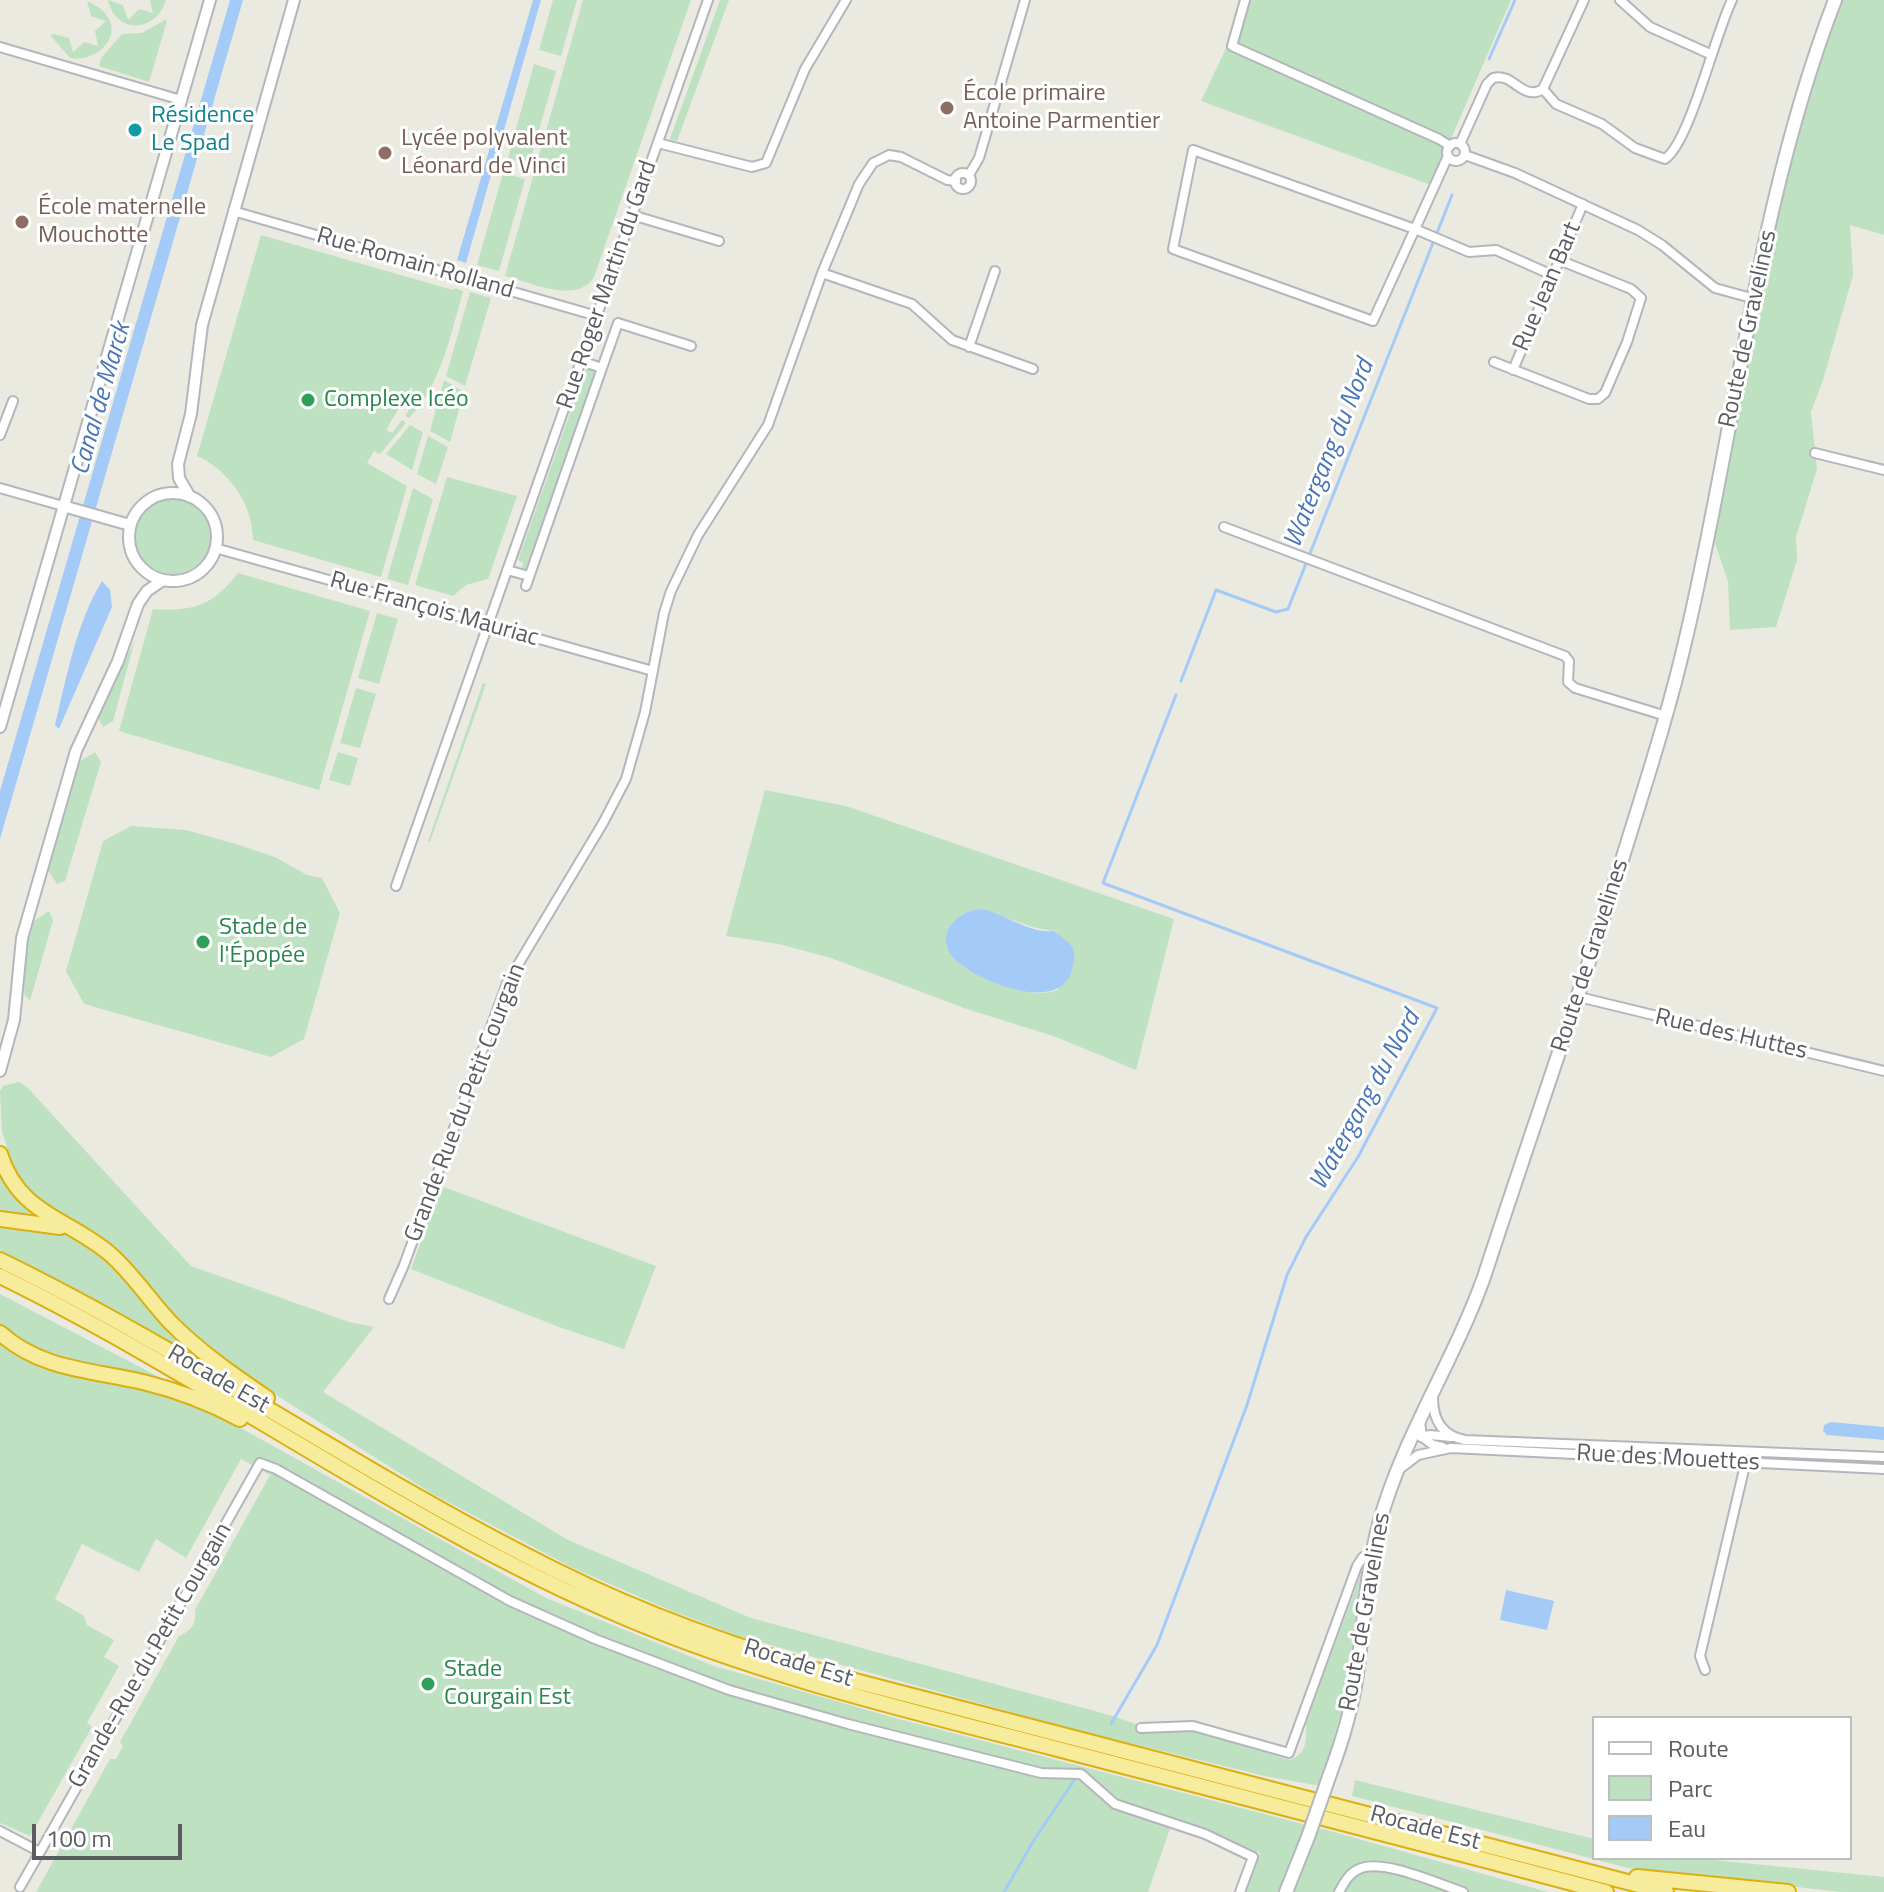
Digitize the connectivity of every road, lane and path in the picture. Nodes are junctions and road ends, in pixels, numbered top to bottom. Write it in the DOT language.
graph roads {
  1 [pos="210,0"];
  2 [pos="294,0"];
  3 [pos="708,0"];
  4 [pos="846,0"];
  5 [pos="1025,0"];
  6 [pos="1245,0"];
  7 [pos="1584,0"];
  8 [pos="1620,0"];
  9 [pos="1732,0"];
  10 [pos="1835,0"];
  11 [pos="0,47"];
  12 [pos="1710,54"];
  13 [pos="1543,89"];
  14 [pos="181,100"];
  15 [pos="658,143"];
  16 [pos="1460,144"];
  17 [pos="1449,151"];
  18 [pos="1465,155"];
  19 [pos="1583,204"];
  20 [pos="233,211"];
  21 [pos="632,215"];
  22 [pos="1415,229"];
  23 [pos="719,241"];
  24 [pos="1559,260"];
  25 [pos="995,271"];
  26 [pos="822,273"];
  27 [pos="1552,275"];
  28 [pos="1755,299"];
  29 [pos="597,316"];
  30 [pos="691,346"];
  31 [pos="969,347"];
  32 [pos="581,361"];
  33 [pos="1494,362"];
  34 [pos="602,368"];
  35 [pos="1033,369"];
  36 [pos="1513,370"];
  37 [pos="13,401"];
  38 [pos="0,435"];
  39 [pos="1815,453"];
  40 [pos="1884,470"];
  41 [pos="0,488"];
  42 [pos="190,497"];
  43 [pos="63,506"];
  44 [pos="130,525"];
  45 [pos="1224,527"];
  46 [pos="215,548"];
  47 [pos="507,570"];
  48 [pos="529,576"];
  49 [pos="163,580"];
  50 [pos="526,586"];
  51 [pos="488,624"];
  52 [pos="653,671"];
  53 [pos="1666,716"];
  54 [pos="0,727"];
  55 [pos="396,886"];
  56 [pos="1579,997"];
  57 [pos="0,1071"];
  58 [pos="1884,1071"];
  59 [pos="0,1154"];
  60 [pos="0,1219"];
  61 [pos="76,1232"];
  62 [pos="0,1260"];
  63 [pos="7,1274"];
  64 [pos="389,1299"];
  65 [pos="0,1333"];
  66 [pos="1433,1390"];
  67 [pos="1421,1417"];
  68 [pos="282,1433"];
  69 [pos="1422,1437"];
  70 [pos="1452,1437"];
  71 [pos="1407,1446"];
  72 [pos="1451,1448"];
  73 [pos="1747,1452"];
  74 [pos="1884,1457"];
  75 [pos="1746,1464"];
  76 [pos="1884,1469"];
  77 [pos="377,1472"];
  78 [pos="1396,1475"];
  79 [pos="1373,1554"];
  80 [pos="1705,1670"];
  81 [pos="1141,1728"];
  82 [pos="0,1831"];
  83 [pos="40,1852"];
  84 [pos="1548,1862"];
  85 [pos="20,1887"];
  86 [pos="1240,1892"];
  87 [pos="1286,1892"];
  88 [pos="1339,1892"];
  89 [pos="1463,1892"];
  90 [pos="1606,1892"];
  91 [pos="1666,1892"];
  92 [pos="1788,1892"];
  1 -- 14 [label="street"];
  2 -- 20 [label="street"];
  3 -- 15 [label="street, Rue Roger Martin du Gard"];
  4 -- 15 [label="street"];
  5 -- 26 [label="street, Grande Rue du Petit Courgain"];
  6 -- 17 [label="street"];
  7 -- 13 [label="street"];
  8 -- 12 [label="street"];
  9 -- 12 [label="street"];
  10 -- 28 [label="main road, Route de Gravelines"];
  11 -- 14 [label="street"];
  12 -- 13 [label="street"];
  13 -- 16 [label="street"];
  14 -- 43 [label="street"];
  15 -- 21 [label="street, Rue Roger Martin du Gard"];
  16 -- 17 [label="street"];
  16 -- 18 [label="street"];
  17 -- 18 [label="street"];
  17 -- 22 [label="street"];
  18 -- 19 [label="street"];
  19 -- 24 [label="street, Rue Jean Bart"];
  19 -- 28 [label="street"];
  20 -- 29 [label="street, Rue Romain Rolland"];
  20 -- 42 [label="street"];
  21 -- 23 [label="street"];
  21 -- 29 [label="street, Rue Roger Martin du Gard"];
  22 -- 22 [label="street"];
  22 -- 27 [label="street"];
  24 -- 27 [label="street, Rue Jean Bart"];
  24 -- 36 [label="street"];
  25 -- 31 [label="street"];
  26 -- 31 [label="street"];
  26 -- 52 [label="street, Grande Rue du Petit Courgain"];
  27 -- 36 [label="street, Rue Jean Bart"];
  28 -- 53 [label="main road, Route de Gravelines"];
  29 -- 32 [label="street, Rue Roger Martin du Gard"];
  30 -- 34 [label="street, Rue Roger Martin du Gard"];
  31 -- 35 [label="street"];
  32 -- 34 [label="street"];
  32 -- 47 [label="street, Rue Roger Martin du Gard"];
  33 -- 36 [label="street"];
  34 -- 48 [label="street, Rue Roger Martin du Gard"];
  37 -- 38 [label="street"];
  39 -- 40 [label="street"];
  41 -- 43 [label="street"];
  42 -- 44 [label="street"];
  42 -- 46 [label="street"];
  43 -- 44 [label="street"];
  43 -- 54 [label="street"];
  44 -- 49 [label="street"];
  45 -- 53 [label="street"];
  46 -- 49 [label="street"];
  46 -- 51 [label="street, Rue François Mauriac"];
  47 -- 48 [label="street"];
  47 -- 51 [label="street, Rue Roger Martin du Gard"];
  48 -- 50 [label="street, Rue Roger Martin du Gard"];
  49 -- 57 [label="street"];
  51 -- 52 [label="street, Rue François Mauriac"];
  51 -- 55 [label="street, Rue Roger Martin du Gard"];
  52 -- 64 [label="street, Grande Rue du Petit Courgain"];
  53 -- 56 [label="main road, Route de Gravelines"];
  56 -- 58 [label="street, Rue des Huttes"];
  56 -- 66 [label="main road, Route de Gravelines"];
  59 -- 61 [label="highway"];
  60 -- 61 [label="highway"];
  61 -- 77 [label="highway"];
  62 -- 63 [label="highway, Rocade Est"];
  63 -- 68 [label="highway, Rocade Est"];
  63 -- 77 [label="highway, Rocade Est"];
  65 -- 68 [label="highway"];
  66 -- 67 [label="main road, Route de Gravelines"];
  66 -- 70 [label="street"];
  67 -- 69 [label="street"];
  67 -- 71 [label="main road, Route de Gravelines"];
  68 -- 90 [label="highway, Rocade Est"];
  69 -- 70 [label="street, Rue des Mouettes"];
  69 -- 71 [label="street"];
  69 -- 72 [label="street, Rue des Mouettes"];
  70 -- 73 [label="street, Rue des Mouettes"];
  71 -- 78 [label="main road, Route de Gravelines"];
  72 -- 75 [label="street, Rue des Mouettes"];
  72 -- 78 [label="street, Rue des Mouettes"];
  73 -- 74 [label="street, Rue des Mouettes"];
  73 -- 75 [label="street"];
  75 -- 76 [label="street, Rue des Mouettes"];
  75 -- 80 [label="street"];
  77 -- 84 [label="highway, Rocade Est"];
  78 -- 79 [label="main road, Route de Gravelines"];
  79 -- 81 [label="street"];
  79 -- 87 [label="main road, Route de Gravelines, bridge"];
  82 -- 83 [label="street"];
  83 -- 85 [label="street, Grande-Rue du Petit Courgain"];
  83 -- 86 [label="street, Grande-Rue du Petit Courgain"];
  84 -- 91 [label="highway, Rocade Est"];
  84 -- 92 [label="highway"];
  88 -- 89 [label="street"];
}
